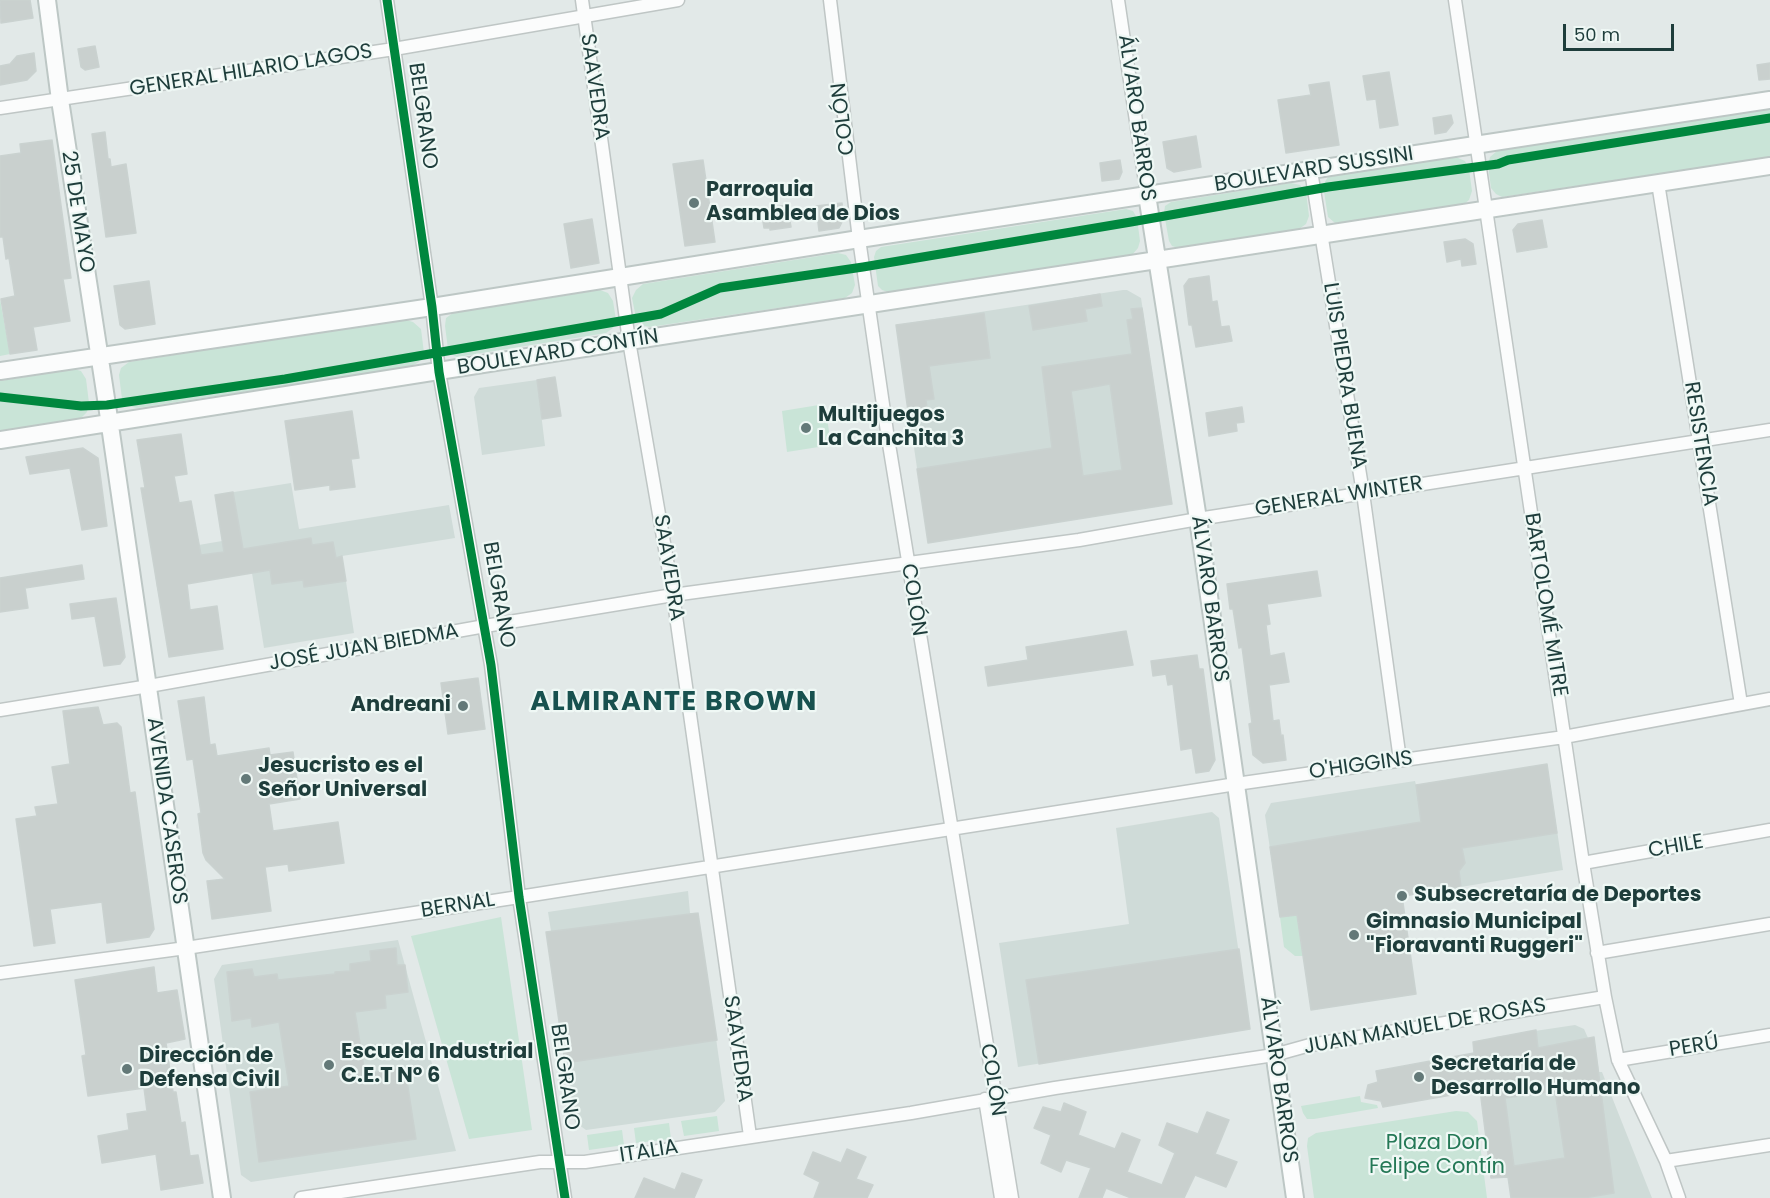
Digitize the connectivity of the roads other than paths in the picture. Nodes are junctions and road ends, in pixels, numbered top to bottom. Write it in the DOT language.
graph roads {
  1 [pos="47,0"];
  2 [pos="387,0"];
  3 [pos="582,0"];
  4 [pos="678,0"];
  5 [pos="830,0"];
  6 [pos="1118,0"];
  7 [pos="1455,0"];
  8 [pos="584,16"];
  9 [pos="394,49"];
  10 [pos="60,100"];
  11 [pos="1770,100"];
  12 [pos="0,108"];
  13 [pos="1477,145"];
  14 [pos="1770,166"];
  15 [pos="1311,171"];
  16 [pos="1658,183"];
  17 [pos="1147,195"];
  18 [pos="1486,209"];
  19 [pos="1321,236"];
  20 [pos="859,239"];
  21 [pos="1156,261"];
  22 [pos="621,278"];
  23 [pos="868,306"];
  24 [pos="432,307"];
  25 [pos="629,341"];
  26 [pos="99,355"];
  27 [pos="0,371"];
  28 [pos="439,372"];
  29 [pos="110,423"];
  30 [pos="1770,430"];
  31 [pos="0,440"];
  32 [pos="1700,441"];
  33 [pos="1524,468"];
  34 [pos="1363,493"];
  35 [pos="1198,519"];
  36 [pos="907,564"];
  37 [pos="673,595"];
  38 [pos="485,626"];
  39 [pos="149,686"];
  40 [pos="1770,699"];
  41 [pos="1741,704"];
  42 [pos="0,710"];
  43 [pos="1564,737"];
  44 [pos="1400,760"];
  45 [pos="1236,784"];
  46 [pos="951,830"];
  47 [pos="1770,830"];
  48 [pos="1582,863"];
  49 [pos="712,867"];
  50 [pos="519,897"];
  51 [pos="1770,925"];
  52 [pos="186,948"];
  53 [pos="1597,953"];
  54 [pos="0,974"];
  55 [pos="1605,997"];
  56 [pos="1770,1035"];
  57 [pos="1274,1055"];
  58 [pos="1618,1060"];
  59 [pos="990,1099"];
  60 [pos="750,1136"];
  61 [pos="1770,1145"];
  62 [pos="1666,1161"];
  63 [pos="558,1162"];
  64 [pos="222,1198"];
  65 [pos="301,1198"];
  66 [pos="565,1198"];
  67 [pos="1000,1198"];
  68 [pos="1012,1198"];
  69 [pos="1295,1198"];
  70 [pos="1679,1198"];
  1 -- 10 [label="main road, 25 DE MAYO"];
  2 -- 9 [label="street, BELGRANO"];
  3 -- 8 [label="street, SAAVEDRA"];
  4 -- 8 [label="street, GENERAL HILARIO LAGOS"];
  5 -- 20 [label="street, COLÓN"];
  6 -- 17 [label="street, ÁLVARO BARROS"];
  7 -- 13 [label="street, BARTOLOMÉ MITRE"];
  8 -- 9 [label="street, GENERAL HILARIO LAGOS"];
  8 -- 22 [label="street, SAAVEDRA"];
  9 -- 10 [label="street, GENERAL HILARIO LAGOS"];
  9 -- 24 [label="street, BELGRANO"];
  10 -- 12 [label="street, GENERAL HILARIO LAGOS"];
  10 -- 26 [label="main road, 25 DE MAYO"];
  11 -- 13 [label="main road, BOULEVARD SUSSINI"];
  13 -- 15 [label="main road, BOULEVARD SUSSINI"];
  13 -- 18 [label="street, BARTOLOMÉ MITRE"];
  14 -- 16 [label="main road"];
  15 -- 17 [label="main road, BOULEVARD SUSSINI"];
  15 -- 19 [label="street, LUIS PIEDRA BUENA"];
  16 -- 18 [label="main road"];
  16 -- 32 [label="street, RESISTENCIA"];
  17 -- 20 [label="main road, BOULEVARD SUSSINI"];
  17 -- 21 [label="main road, ÁLVARO BARROS"];
  18 -- 19 [label="main road"];
  18 -- 33 [label="street, BARTOLOMÉ MITRE"];
  19 -- 21 [label="main road"];
  19 -- 34 [label="street, LUIS PIEDRA BUENA"];
  20 -- 22 [label="main road"];
  20 -- 23 [label="street, COLÓN"];
  21 -- 23 [label="main road"];
  21 -- 35 [label="main road, ÁLVARO BARROS"];
  22 -- 24 [label="main road"];
  22 -- 25 [label="street, SAAVEDRA"];
  23 -- 25 [label="main road, BOULEVARD CONTÍN"];
  23 -- 36 [label="street, COLÓN"];
  24 -- 26 [label="main road"];
  24 -- 28 [label="street, BELGRANO"];
  25 -- 28 [label="main road, BOULEVARD CONTÍN"];
  25 -- 37 [label="street, SAAVEDRA"];
  26 -- 27 [label="main road"];
  26 -- 29 [label="main road, 25 DE MAYO"];
  28 -- 29 [label="main road, BOULEVARD CONTÍN"];
  28 -- 38 [label="street, BELGRANO"];
  29 -- 31 [label="main road, BOULEVARD CONTÍN"];
  29 -- 39 [label="main road, AVENIDA CASEROS"];
  30 -- 32 [label="street, GENERAL WINTER"];
  32 -- 33 [label="street, GENERAL WINTER"];
  32 -- 41 [label="street, RESISTENCIA"];
  33 -- 34 [label="street, GENERAL WINTER"];
  33 -- 43 [label="street, BARTOLOMÉ MITRE"];
  34 -- 35 [label="street, GENERAL WINTER"];
  34 -- 44 [label="street, LUIS PIEDRA BUENA"];
  35 -- 36 [label="street, GENERAL WINTER"];
  35 -- 45 [label="main road, ÁLVARO BARROS"];
  36 -- 37 [label="street, JOSÉ JUAN BIEDMA"];
  36 -- 46 [label="street, COLÓN"];
  37 -- 38 [label="street, JOSÉ JUAN BIEDMA"];
  37 -- 49 [label="street, SAAVEDRA"];
  38 -- 39 [label="street, JOSÉ JUAN BIEDMA"];
  38 -- 50 [label="street, BELGRANO"];
  39 -- 42 [label="street, JOSÉ JUAN BIEDMA"];
  39 -- 52 [label="main road, AVENIDA CASEROS"];
  40 -- 41 [label="street, O'HIGGINS"];
  41 -- 43 [label="street, O'HIGGINS"];
  43 -- 44 [label="street, O'HIGGINS"];
  43 -- 48 [label="street, BARTOLOMÉ MITRE"];
  44 -- 45 [label="street, O'HIGGINS"];
  45 -- 46 [label="street, O'HIGGINS"];
  45 -- 57 [label="main road, ÁLVARO BARROS"];
  46 -- 49 [label="street, BERNAL"];
  46 -- 59 [label="street, COLÓN"];
  47 -- 48 [label="street, CHILE"];
  48 -- 53 [label="street, BARTOLOMÉ MITRE"];
  49 -- 50 [label="street, BERNAL"];
  49 -- 60 [label="street, SAAVEDRA"];
  50 -- 52 [label="street, BERNAL"];
  50 -- 63 [label="street, BELGRANO"];
  51 -- 53 [label="street"];
  52 -- 54 [label="street, BERNAL"];
  52 -- 64 [label="main road, AVENIDA CASEROS"];
  53 -- 55 [label="street, BARTOLOMÉ MITRE"];
  55 -- 57 [label="street, JUAN MANUEL DE ROSAS"];
  55 -- 58 [label="street, BARTOLOMÉ MITRE"];
  56 -- 58 [label="street, PERÚ"];
  57 -- 59 [label="street, JUAN MANUEL DE ROSAS"];
  57 -- 69 [label="main road, ÁLVARO BARROS"];
  58 -- 62 [label="street, BARTOLOMÉ MITRE"];
  59 -- 60 [label="street, ITALIA"];
  59 -- 67 [label="street, COLÓN"];
  59 -- 68 [label="street, COLÓN"];
  60 -- 63 [label="street, ITALIA"];
  61 -- 62 [label="street"];
  62 -- 70 [label="street, BARTOLOMÉ MITRE"];
  63 -- 65 [label="street, ITALIA"];
  63 -- 66 [label="street, BELGRANO"];
}
